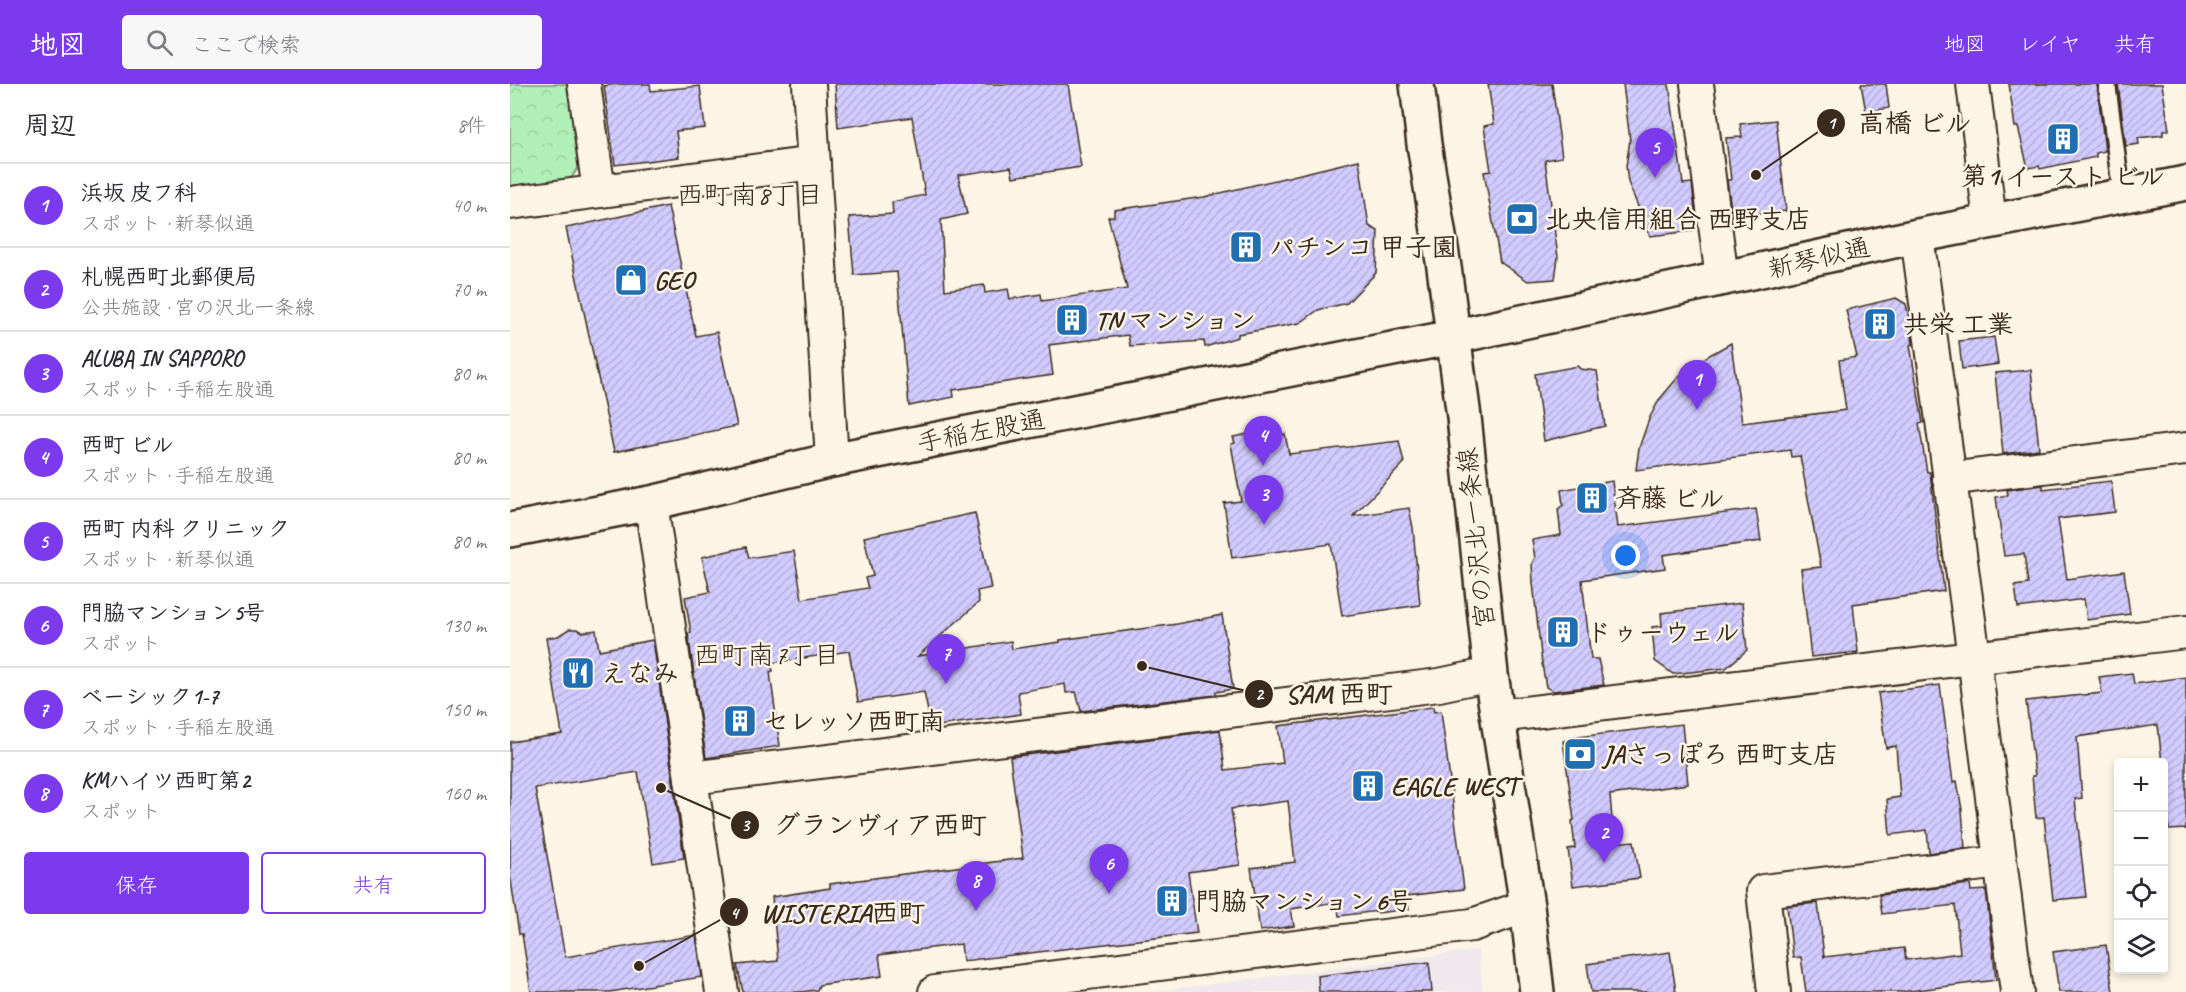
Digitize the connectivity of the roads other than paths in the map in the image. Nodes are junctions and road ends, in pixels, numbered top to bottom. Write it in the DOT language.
graph roads {
  1 [pos="584,84"];
  2 [pos="810,84"];
  3 [pos="1417,84"];
  4 [pos="1697,84"];
  5 [pos="1973,84"];
  6 [pos="2107,84"];
  7 [pos="814,163"];
  8 [pos="2186,183"];
  9 [pos="599,190"];
  10 [pos="2122,196"];
  11 [pos="510,203"];
  12 [pos="1990,221"];
  13 [pos="1917,236"];
  14 [pos="1722,279"];
  15 [pos="1453,337"];
  16 [pos="2186,449"];
  17 [pos="832,460"];
  18 [pos="1949,479"];
  19 [pos="651,503"];
  20 [pos="510,530"];
  21 [pos="2186,632"];
  22 [pos="1974,657"];
  23 [pos="1491,674"];
  24 [pos="1499,716"];
  25 [pos="691,778"];
  26 [pos="2000,862"];
  27 [pos="1527,906"];
  28 [pos="722,992"];
  29 [pos="935,992"];
  30 [pos="1537,992"];
  31 [pos="1774,992"];
  32 [pos="2017,992"];
  1 -- 9 [label="street"];
  2 -- 7 [label="street"];
  3 -- 15 [label="street, 宮の沢北一条線"];
  4 -- 14 [label="street"];
  5 -- 12 [label="street"];
  6 -- 10 [label="lane"];
  7 -- 9 [label="street"];
  7 -- 17 [label="street"];
  8 -- 10 [label="street, 新琴似通"];
  9 -- 11 [label="street"];
  10 -- 12 [label="street, 新琴似通"];
  12 -- 13 [label="street, 新琴似通"];
  13 -- 14 [label="street, 新琴似通"];
  13 -- 18 [label="street"];
  14 -- 15 [label="street, 新琴似通"];
  15 -- 17 [label="street, 手稲左股通"];
  15 -- 23 [label="street, 宮の沢北一条線"];
  16 -- 18 [label="street"];
  17 -- 19 [label="street, 手稲左股通"];
  18 -- 22 [label="street"];
  19 -- 20 [label="street, 手稲左股通"];
  19 -- 25 [label="street"];
  21 -- 22 [label="street"];
  22 -- 24 [label="street"];
  22 -- 26 [label="street"];
  23 -- 24 [label="street, 宮の沢北一条線"];
  23 -- 25 [label="street"];
  24 -- 27 [label="street, 宮の沢北一条線"];
  25 -- 28 [label="street"];
  26 -- 31 [label="street"];
  26 -- 32 [label="street"];
  27 -- 29 [label="street"];
  27 -- 30 [label="street, 宮の沢北一条線"];
}
